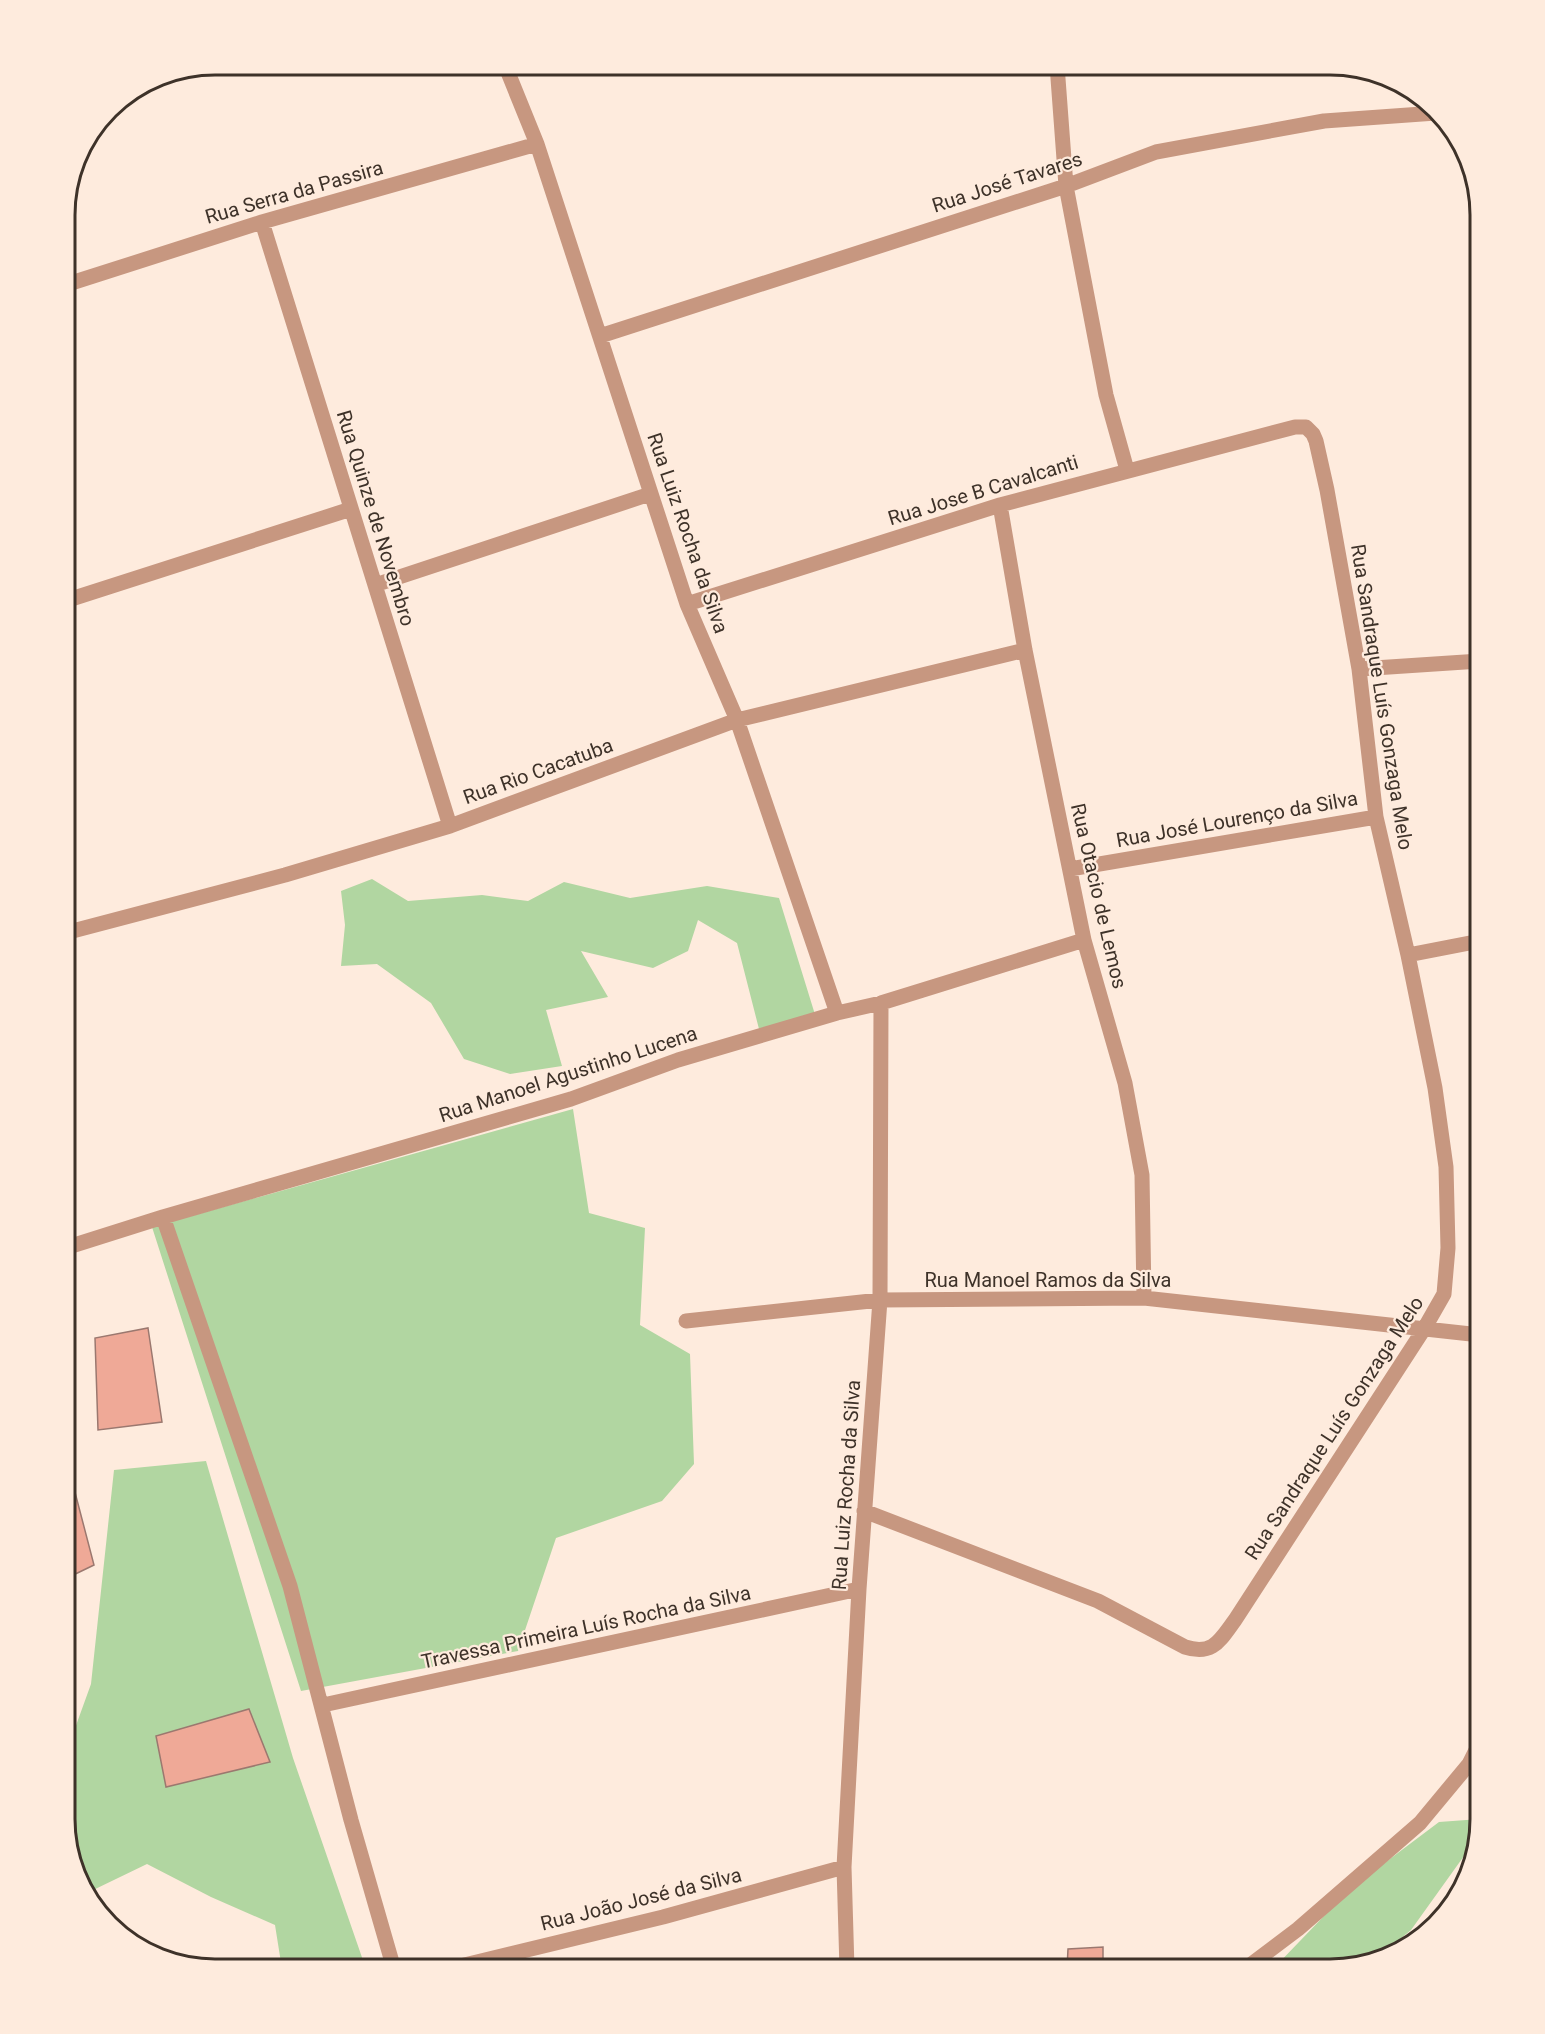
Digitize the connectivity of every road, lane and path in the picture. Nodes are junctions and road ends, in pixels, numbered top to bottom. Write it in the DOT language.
graph roads {
  1 [pos="509,75"];
  2 [pos="1058,75"];
  3 [pos="1426,114"];
  4 [pos="537,144"];
  5 [pos="1066,186"];
  6 [pos="262,222"];
  7 [pos="75,282"];
  8 [pos="600,336"];
  9 [pos="1295,427"];
  10 [pos="1127,470"];
  11 [pos="650,494"];
  12 [pos="1000,505"];
  13 [pos="351,509"];
  14 [pos="375,585"];
  15 [pos="75,598"];
  16 [pos="687,604"];
  17 [pos="1025,650"];
  18 [pos="1470,662"];
  19 [pos="1359,669"];
  20 [pos="737,720"];
  21 [pos="1376,817"];
  22 [pos="450,826"];
  23 [pos="1070,869"];
  24 [pos="75,930"];
  25 [pos="1084,940"];
  26 [pos="1470,943"];
  27 [pos="1408,955"];
  28 [pos="881,1003"];
  29 [pos="837,1013"];
  30 [pos="163,1217"];
  31 [pos="75,1245"];
  32 [pos="1144,1298"];
  33 [pos="880,1300"];
  34 [pos="686,1321"];
  35 [pos="1424,1329"];
  36 [pos="1470,1334"];
  37 [pos="864,1511"];
  38 [pos="859,1589"];
  39 [pos="322,1705"];
  40 [pos="1470,1771"];
  41 [pos="844,1867"];
  42 [pos="391,1959"];
  43 [pos="493,1959"];
  44 [pos="847,1959"];
  45 [pos="1259,1959"];
  1 -- 4 [label="street, Rua Luiz Rocha da Silva"];
  2 -- 5 [label="street"];
  3 -- 5 [label="street, Rua José Tavares"];
  4 -- 6 [label="street, Rua Serra da Passira"];
  4 -- 8 [label="street, Rua Luiz Rocha da Silva"];
  5 -- 8 [label="street, Rua José Tavares"];
  5 -- 10 [label="street"];
  6 -- 7 [label="street, Rua Serra da Passira"];
  6 -- 13 [label="street, Rua Quinze de Novembro"];
  8 -- 11 [label="street, Rua Luiz Rocha da Silva"];
  9 -- 10 [label="street, Rua Jose B Cavalcanti"];
  9 -- 19 [label="street, Rua Sandraque Luís Gonzaga Melo"];
  10 -- 12 [label="street, Rua Jose B Cavalcanti"];
  11 -- 14 [label="street"];
  11 -- 16 [label="street, Rua Luiz Rocha da Silva"];
  12 -- 16 [label="street, Rua Jose B Cavalcanti"];
  12 -- 17 [label="street, Rua Otacio de Lemos"];
  13 -- 14 [label="street, Rua Quinze de Novembro"];
  13 -- 15 [label="street"];
  14 -- 22 [label="street, Rua Quinze de Novembro"];
  16 -- 20 [label="street, Rua Luiz Rocha da Silva"];
  17 -- 20 [label="street, Rua Rio Cacatuba"];
  17 -- 23 [label="street, Rua Otacio de Lemos"];
  18 -- 19 [label="street"];
  19 -- 21 [label="street, Rua Sandraque Luís Gonzaga Melo"];
  20 -- 22 [label="street, Rua Rio Cacatuba"];
  20 -- 29 [label="street, Rua Luiz Rocha da Silva"];
  21 -- 23 [label="street, Rua José Lourenço da Silva"];
  21 -- 27 [label="street, Rua Sandraque Luís Gonzaga Melo"];
  22 -- 24 [label="street, Rua Rio Cacatuba"];
  23 -- 25 [label="street, Rua Otacio de Lemos"];
  25 -- 28 [label="street, Rua Manoel Agustinho Lucena"];
  25 -- 32 [label="street, Rua Otacio de Lemos"];
  26 -- 27 [label="street"];
  27 -- 35 [label="street, Rua Sandraque Luís Gonzaga Melo"];
  28 -- 29 [label="street, Rua Manoel Agustinho Lucena"];
  28 -- 33 [label="street, Rua Luiz Rocha da Silva"];
  29 -- 30 [label="street, Rua Manoel Agustinho Lucena"];
  30 -- 31 [label="street, Rua Manoel Agustinho Lucena"];
  30 -- 39 [label="street"];
  32 -- 33 [label="street, Rua Manoel Ramos da Silva"];
  32 -- 35 [label="street, Rua Manoel Ramos da Silva"];
  33 -- 34 [label="street, Rua Manoel Ramos da Silva"];
  33 -- 37 [label="street, Rua Luiz Rocha da Silva"];
  35 -- 36 [label="street, Rua Manoel Ramos da Silva"];
  35 -- 37 [label="street, Rua Sandraque Luís Gonzaga Melo"];
  37 -- 38 [label="street, Rua Luiz Rocha da Silva"];
  38 -- 39 [label="street, Travessa Primeira Luís Rocha da Silva"];
  38 -- 41 [label="street, Rua Luiz Rocha da Silva"];
  39 -- 42 [label="street"];
  40 -- 45 [label="street"];
  41 -- 43 [label="street, Rua João José da Silva"];
  41 -- 44 [label="street, Rua Luiz Rocha da Silva"];
}
